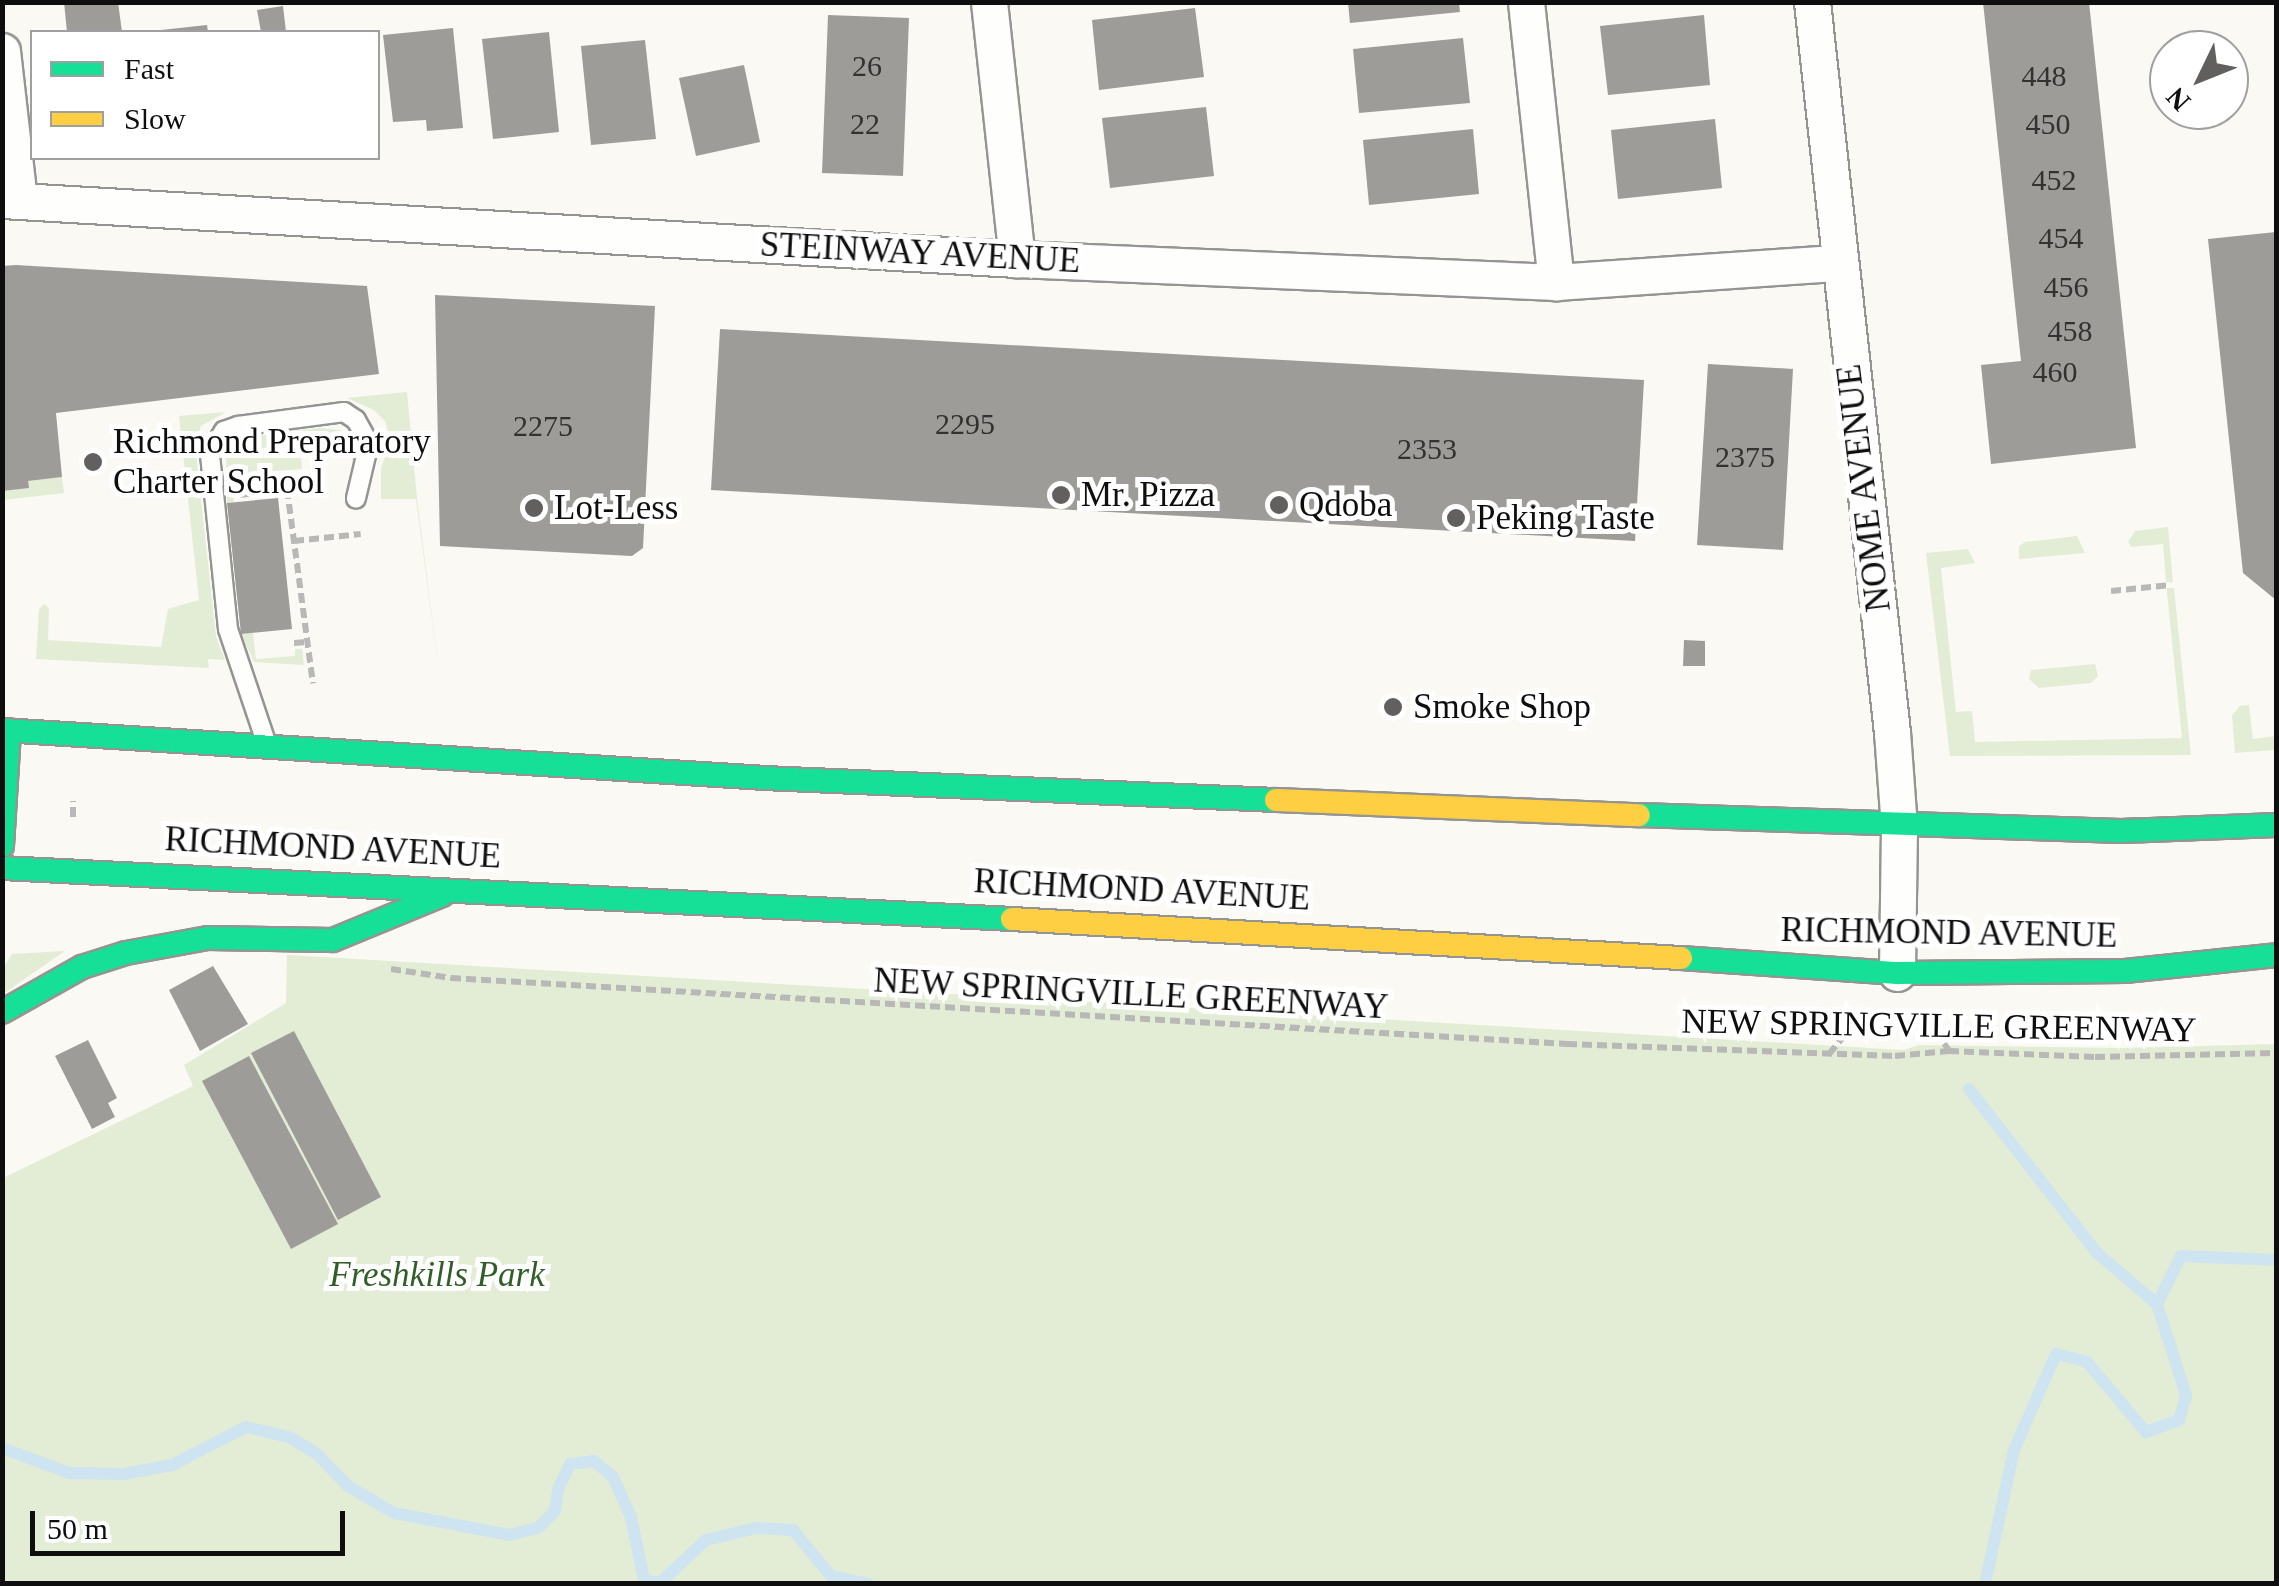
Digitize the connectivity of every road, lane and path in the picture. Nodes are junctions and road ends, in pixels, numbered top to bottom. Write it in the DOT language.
graph roads {
  1 [pos="990,2"];
  2 [pos="1526,2"];
  3 [pos="1812,2"];
  4 [pos="2,51"];
  5 [pos="10,200"];
  6 [pos="1017,260"];
  7 [pos="1838,263"];
  8 [pos="1556,282"];
  9 [pos="238,495"];
  10 [pos="356,498"];
  11 [pos="361,534"];
  12 [pos="294,540"];
  13 [pos="2171,585"];
  14 [pos="2112,591"];
  15 [pos="308,642"];
  16 [pos="294,643"];
  17 [pos="313,682"];
  18 [pos="6,730"];
  19 [pos="267,747"];
  20 [pos="73,801"];
  21 [pos="73,817"];
  22 [pos="2276,824"];
  23 [pos="1900,827"];
  24 [pos="2,846"];
  25 [pos="2,868"];
  26 [pos="458,889"];
  27 [pos="2276,955"];
  28 [pos="386,969"];
  29 [pos="1897,973"];
  30 [pos="2,1012"];
  31 [pos="2276,1053"];
  1 -- 6 [label="street"];
  2 -- 8 [label="street"];
  3 -- 7 [label="street, NOME AVENUE"];
  4 -- 5 [label="street"];
  5 -- 6 [label="street, STEINWAY AVENUE"];
  6 -- 8 [label="street, STEINWAY AVENUE"];
  7 -- 8 [label="street, STEINWAY AVENUE"];
  7 -- 23 [label="street, NOME AVENUE"];
  9 -- 12 [label="path"];
  10 -- 19 [label="lane"];
  11 -- 12 [label="path"];
  12 -- 15 [label="path"];
  13 -- 14 [label="path"];
  15 -- 16 [label="path"];
  15 -- 17 [label="path"];
  18 -- 19 [label="main road"];
  18 -- 24 [label="main road"];
  19 -- 23 [label="main road"];
  20 -- 21 [label="path"];
  22 -- 23 [label="main road"];
  23 -- 29 [label="street, NOME AVENUE"];
  25 -- 26 [label="main road, RICHMOND AVENUE"];
  26 -- 29 [label="main road, RICHMOND AVENUE"];
  26 -- 30 [label="main road"];
  27 -- 29 [label="main road, RICHMOND AVENUE"];
  28 -- 31 [label="path, NEW SPRINGVILLE GREENWAY"];
}
